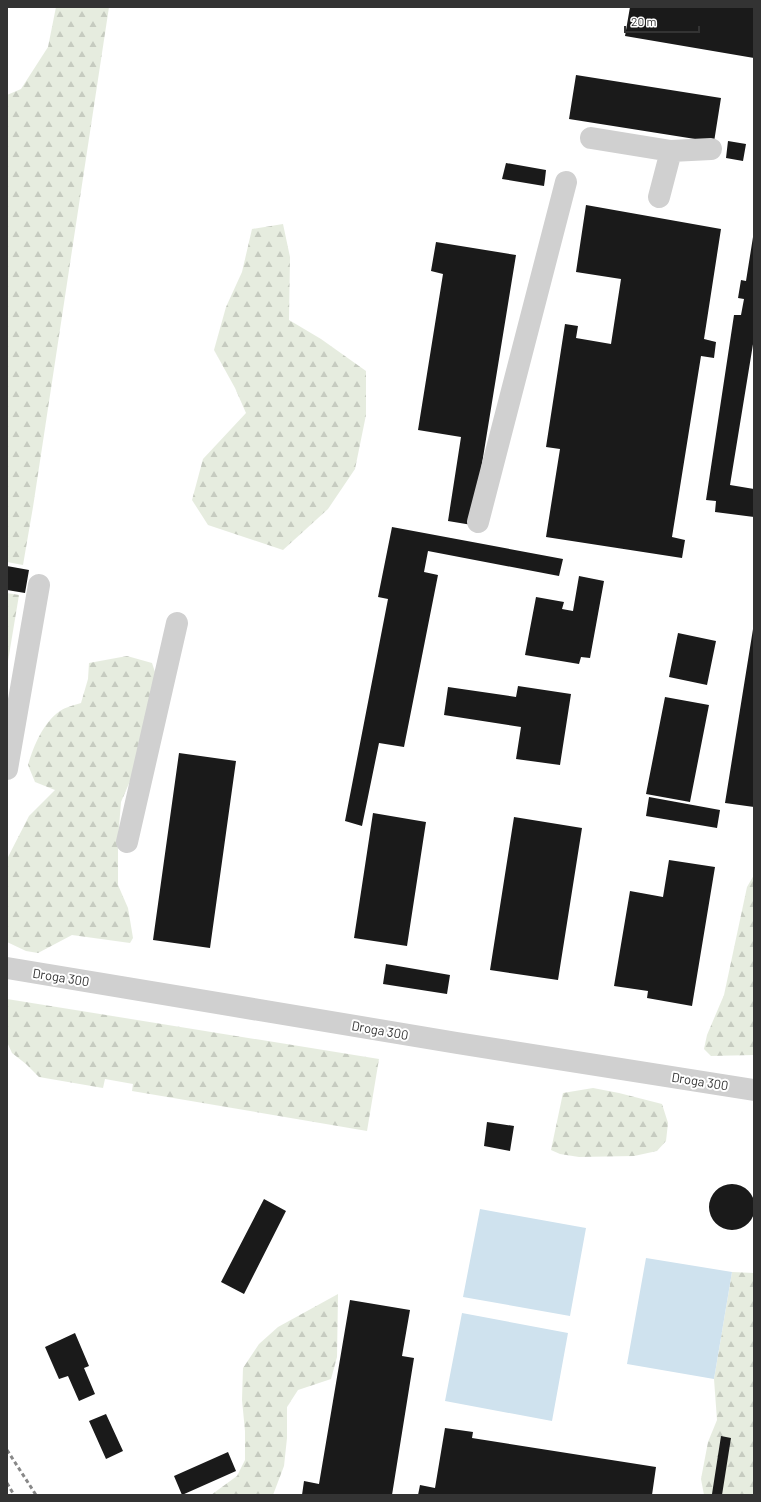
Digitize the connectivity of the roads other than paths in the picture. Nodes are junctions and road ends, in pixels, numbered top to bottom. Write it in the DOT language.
graph roads {
  1 [pos="592,138"];
  2 [pos="711,149"];
  3 [pos="671,151"];
  4 [pos="566,182"];
  5 [pos="659,197"];
  6 [pos="478,522"];
  7 [pos="39,585"];
  8 [pos="177,623"];
  9 [pos="7,769"];
  10 [pos="127,842"];
  11 [pos="7,968"];
  12 [pos="754,1090"];
  1 -- 3 [label="lane"];
  2 -- 3 [label="lane"];
  3 -- 5 [label="lane"];
  4 -- 6 [label="lane"];
  7 -- 9 [label="lane"];
  8 -- 10 [label="lane"];
  11 -- 12 [label="lane, Droga 300"];
}
